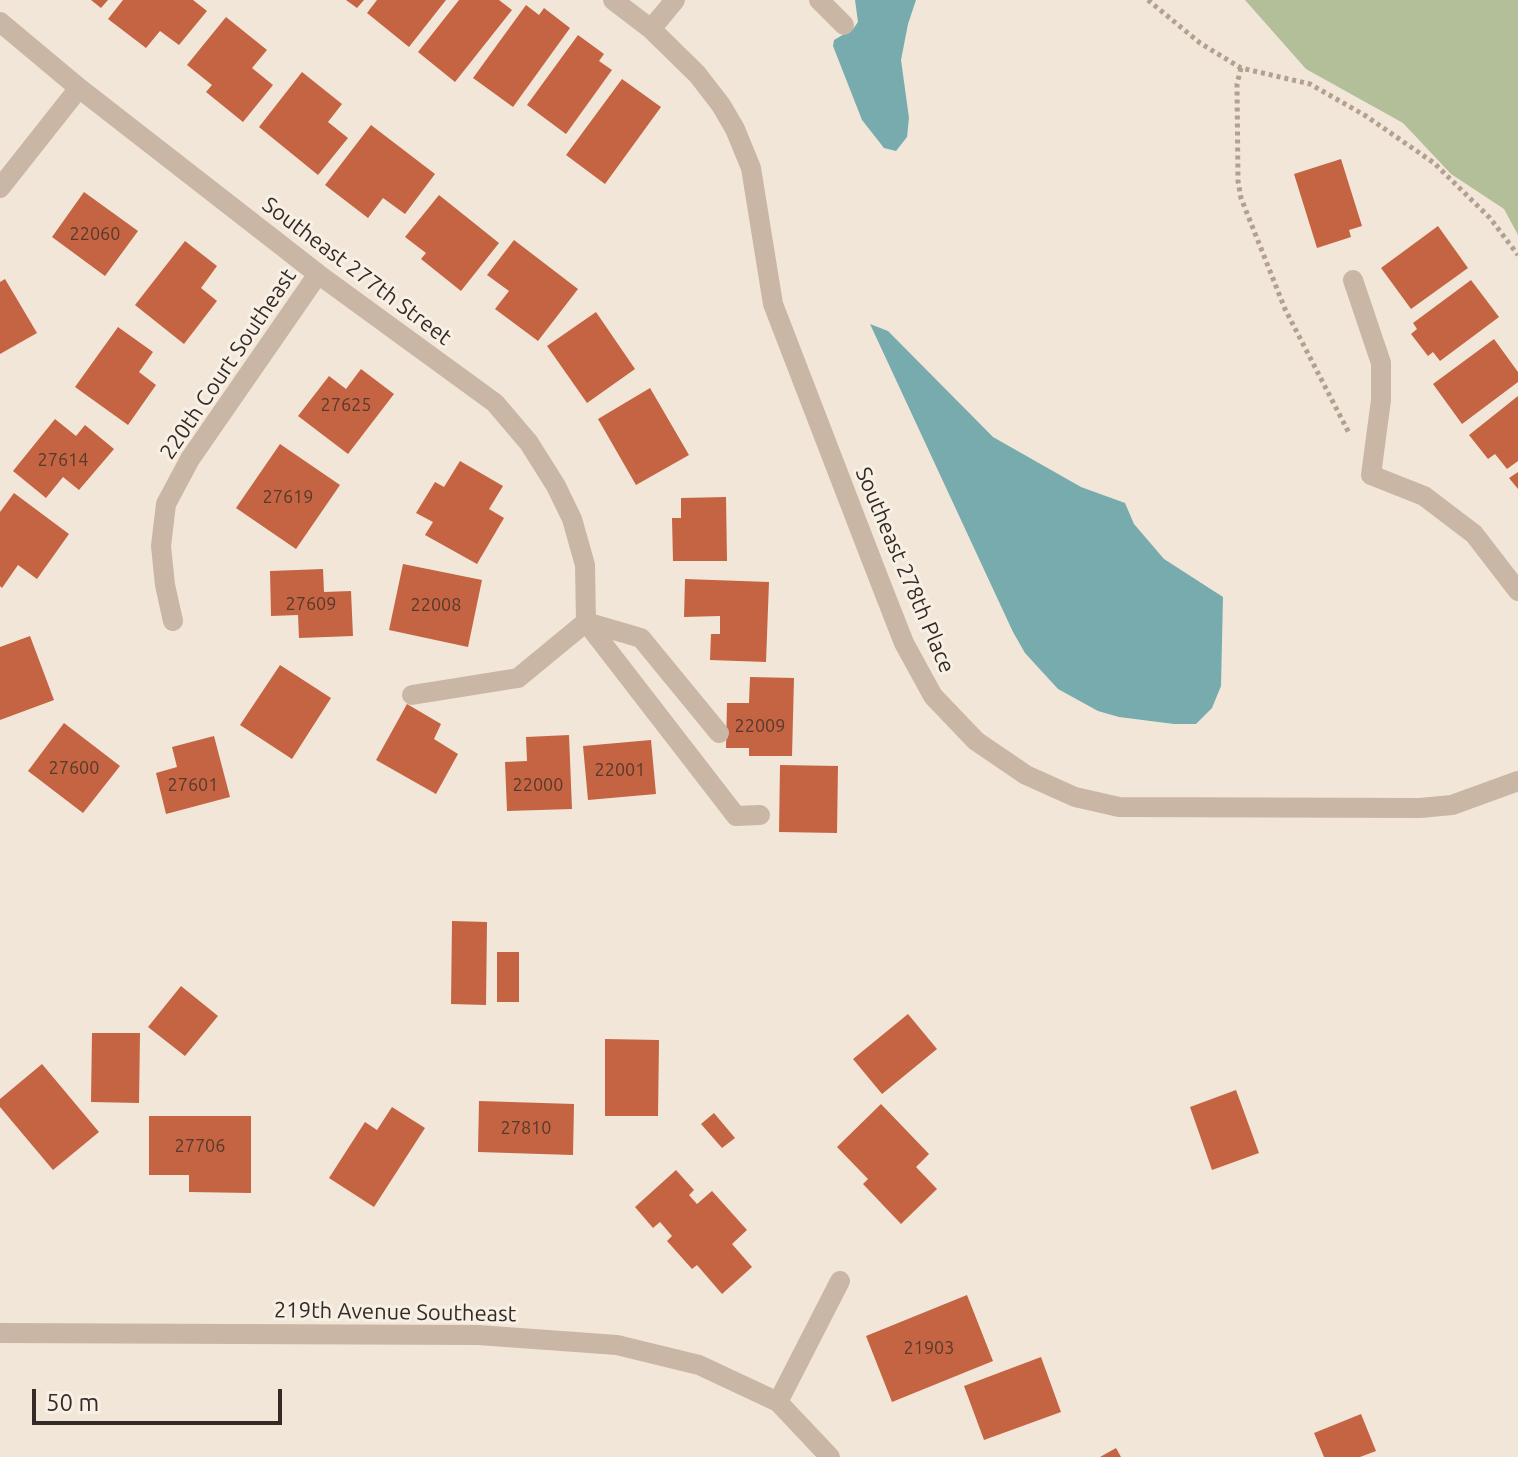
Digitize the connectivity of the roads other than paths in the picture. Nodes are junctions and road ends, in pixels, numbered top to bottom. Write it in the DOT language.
graph roads {
  1 [pos="613,0"];
  2 [pos="675,0"];
  3 [pos="819,0"];
  4 [pos="0,22"];
  5 [pos="844,25"];
  6 [pos="651,29"];
  7 [pos="79,88"];
  8 [pos="0,188"];
  9 [pos="318,274"];
  10 [pos="1353,280"];
  11 [pos="1518,591"];
  12 [pos="173,621"];
  13 [pos="586,622"];
  14 [pos="412,695"];
  15 [pos="719,733"];
  16 [pos="1518,781"];
  17 [pos="760,815"];
  18 [pos="840,1281"];
  19 [pos="0,1333"];
  20 [pos="778,1402"];
  21 [pos="830,1457"];
  1 -- 6 [label="street, Southeast 278th Place"];
  2 -- 6 [label="street"];
  3 -- 5 [label="street"];
  4 -- 7 [label="street, Southeast 277th Street"];
  6 -- 16 [label="street, Southeast 278th Place"];
  7 -- 8 [label="street"];
  7 -- 9 [label="street, Southeast 277th Street"];
  9 -- 12 [label="street, 220th Court Southeast"];
  9 -- 13 [label="street, Southeast 277th Street"];
  10 -- 11 [label="street"];
  13 -- 14 [label="street"];
  13 -- 15 [label="street"];
  13 -- 17 [label="street"];
  18 -- 20 [label="street"];
  19 -- 20 [label="street, 219th Avenue Southeast"];
  20 -- 21 [label="street"];
}
